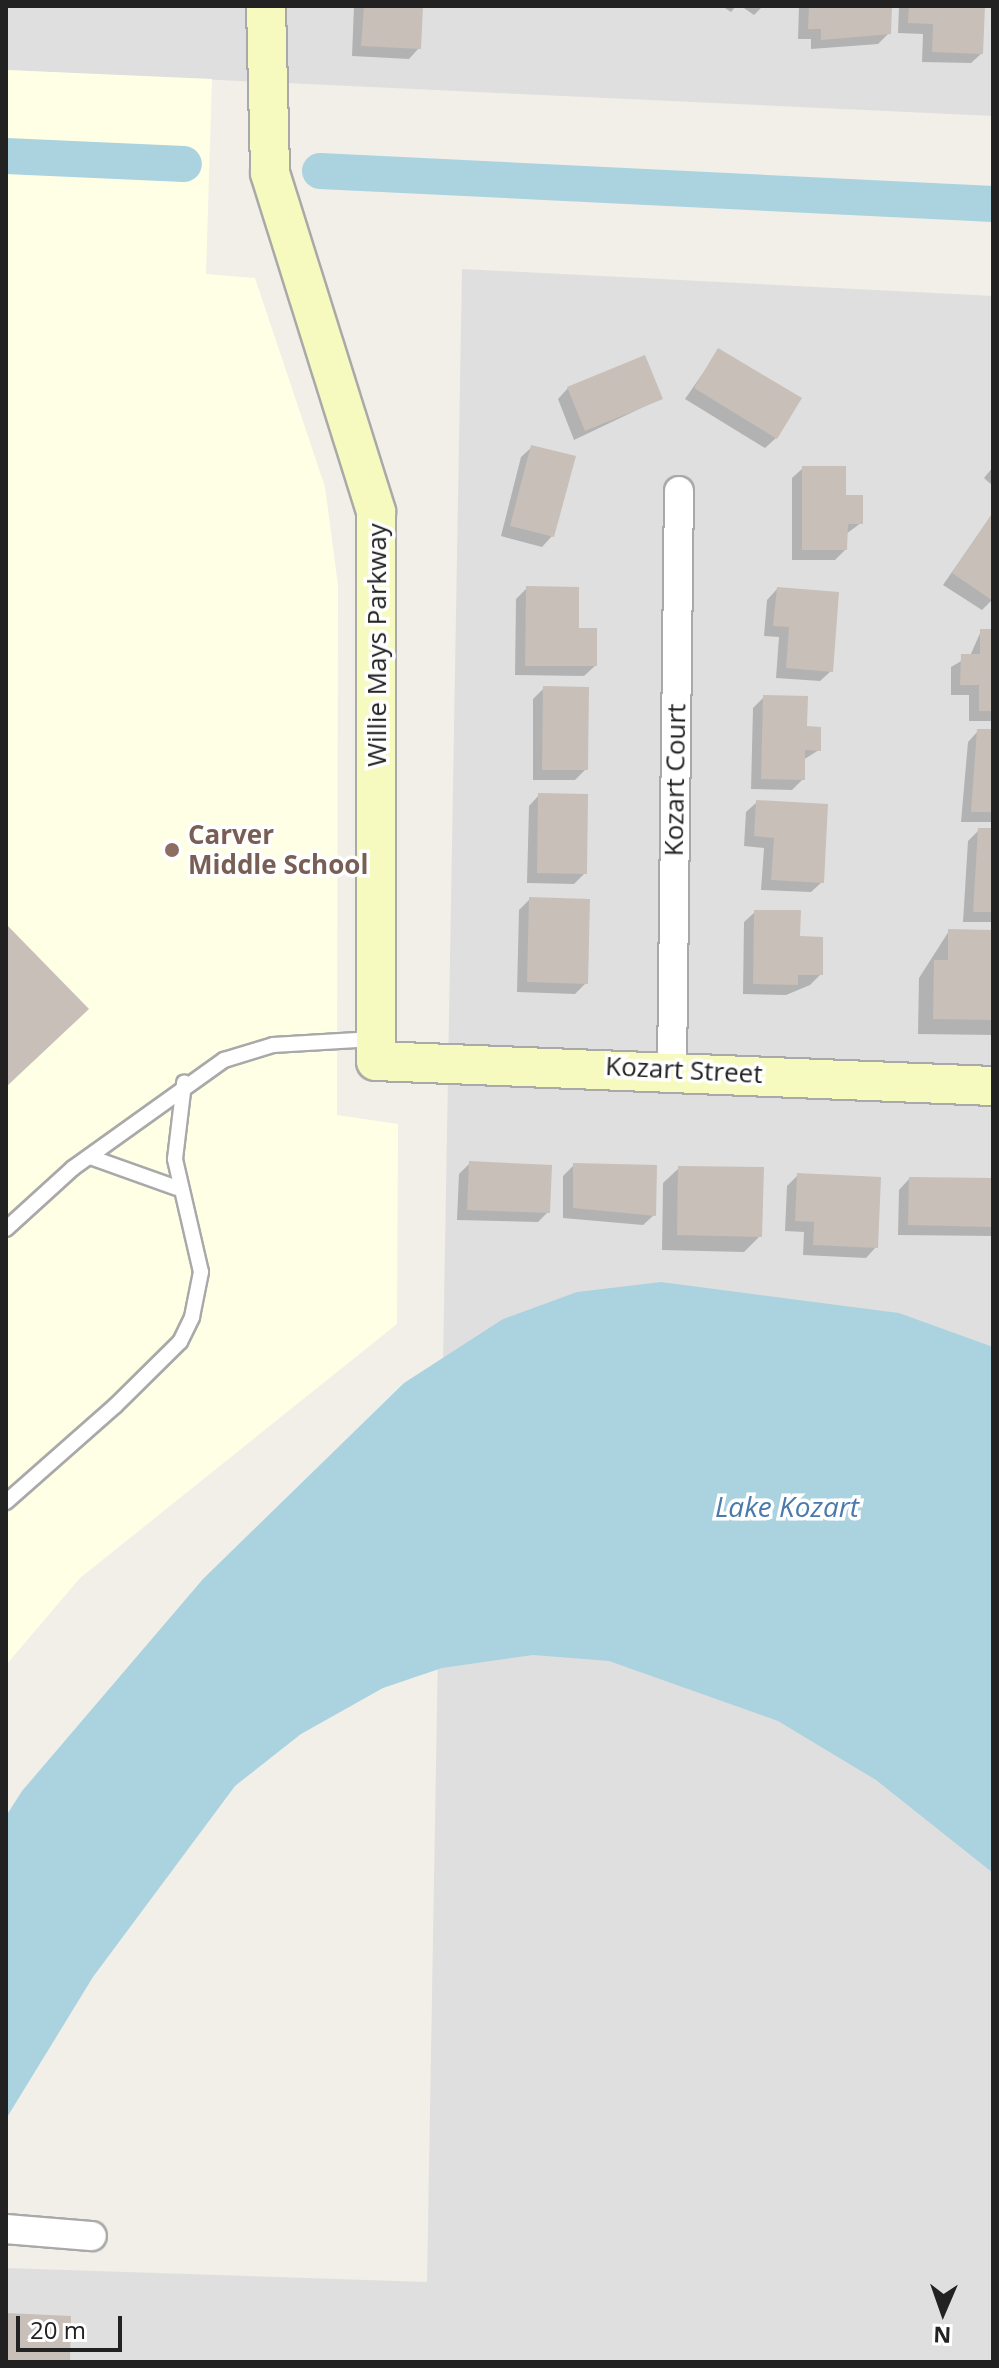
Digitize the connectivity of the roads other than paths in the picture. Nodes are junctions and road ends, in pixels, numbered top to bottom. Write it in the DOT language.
graph roads {
  1 [pos="266,6"];
  2 [pos="679,491"];
  3 [pos="375,1050"];
  4 [pos="672,1069"];
  5 [pos="184,1083"];
  6 [pos="993,1086"];
  7 [pos="90,1157"];
  8 [pos="177,1188"];
  9 [pos="6,1229"];
  10 [pos="6,1502"];
  11 [pos="6,2229"];
  12 [pos="92,2236"];
  1 -- 3 [label="street, Willie Mays Parkway"];
  2 -- 4 [label="street, Kozart Court"];
  3 -- 4 [label="street, Kozart Street"];
  3 -- 5 [label="lane"];
  4 -- 6 [label="street, Kozart Street"];
  5 -- 7 [label="lane"];
  5 -- 8 [label="lane"];
  7 -- 8 [label="lane"];
  7 -- 9 [label="lane"];
  8 -- 10 [label="lane"];
  11 -- 12 [label="street"];
}
